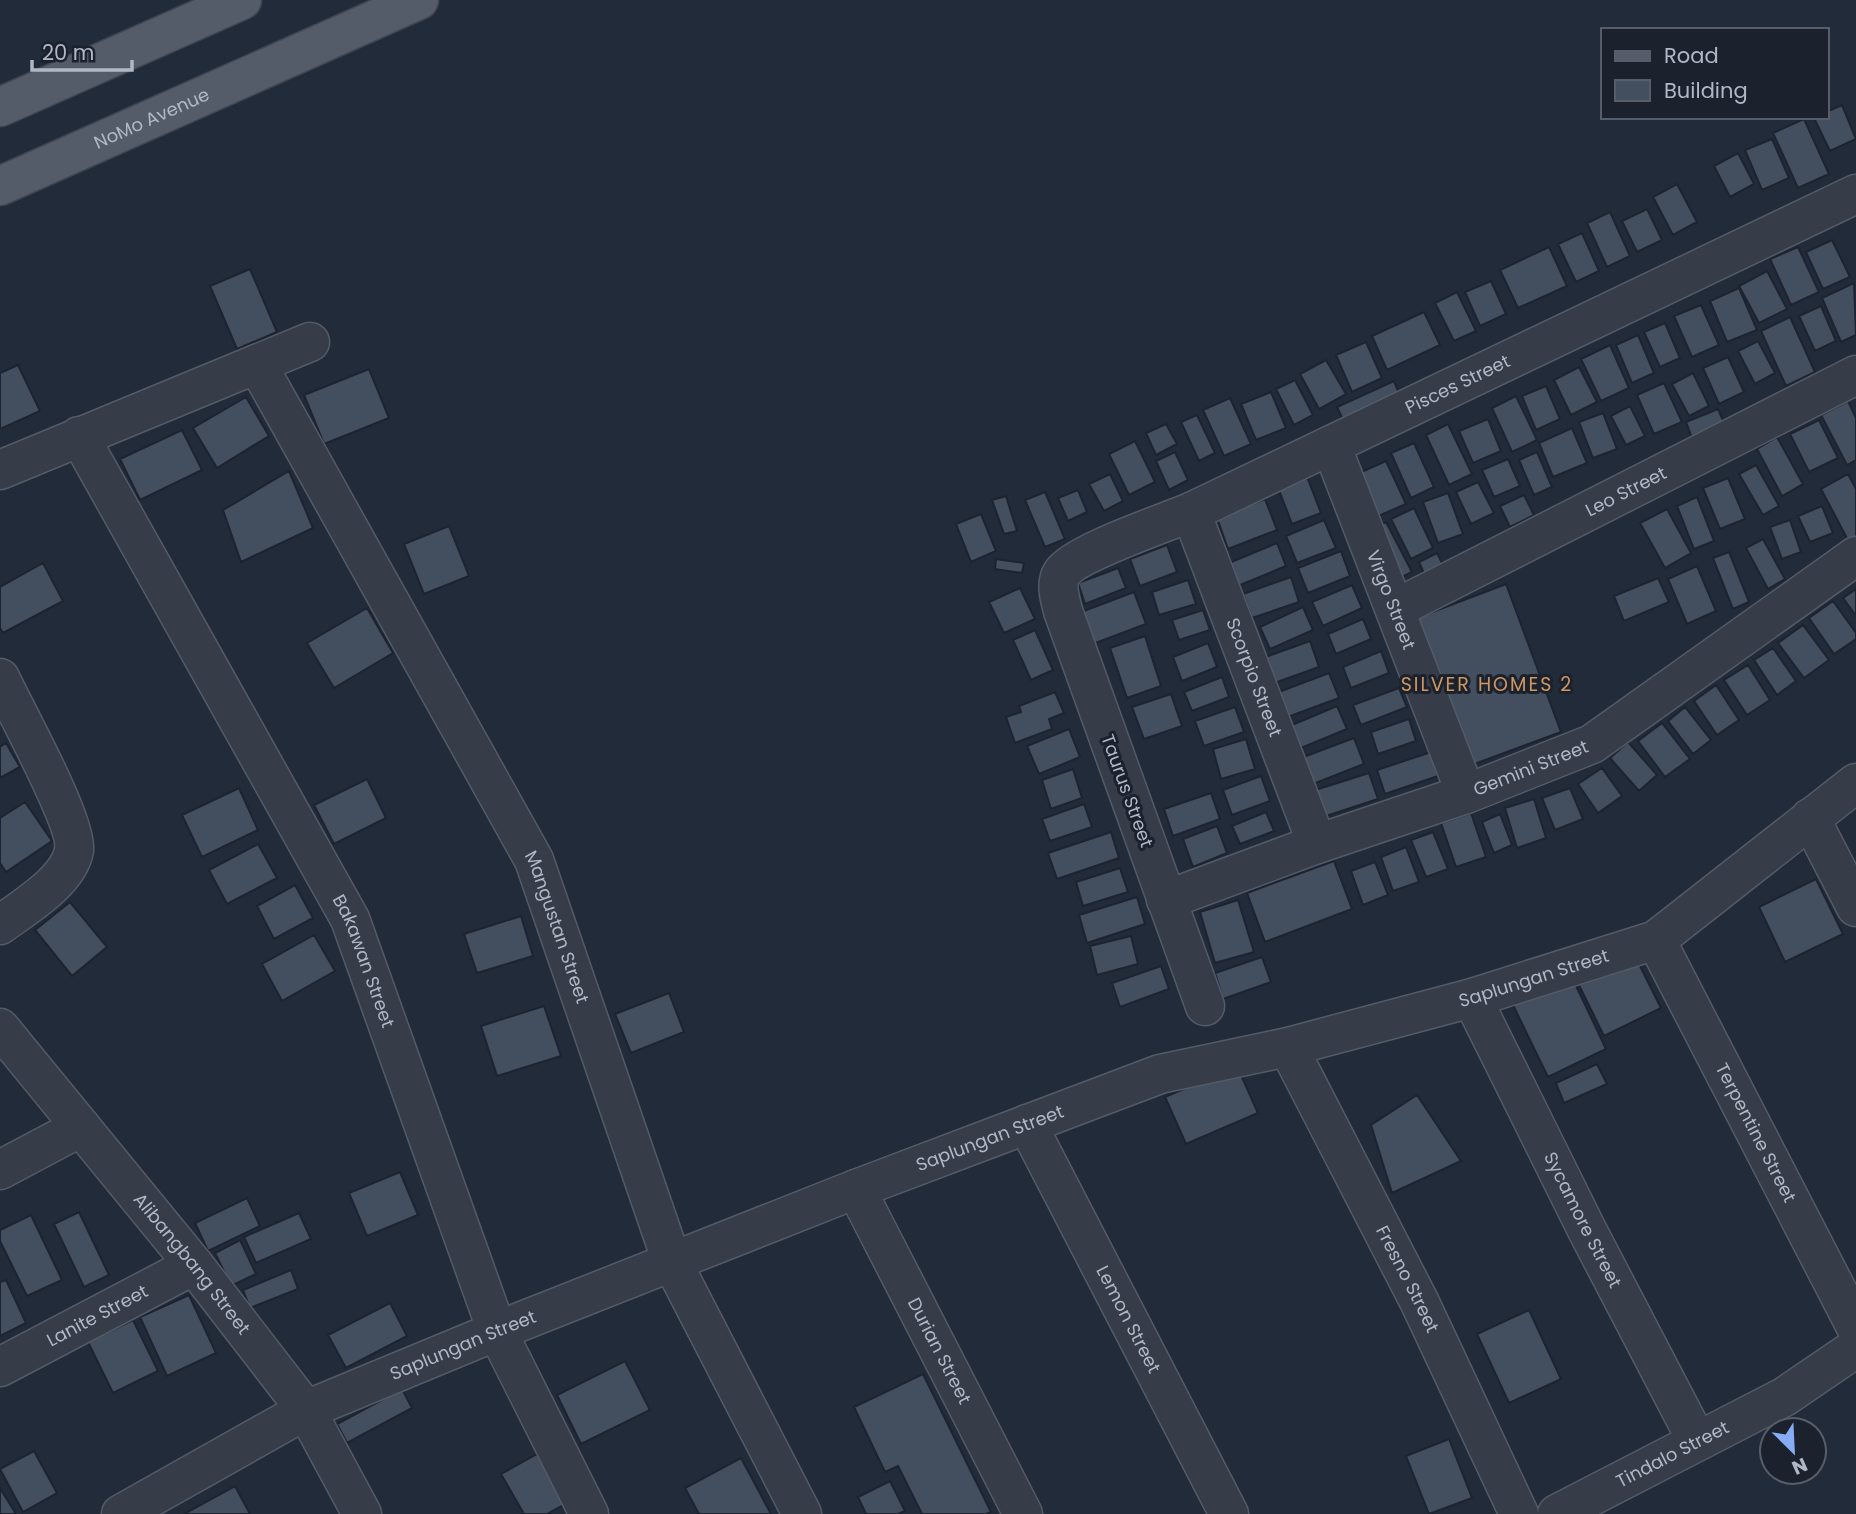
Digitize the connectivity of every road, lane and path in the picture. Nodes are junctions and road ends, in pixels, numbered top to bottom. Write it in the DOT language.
graph roads {
  1 [pos="242,0"];
  2 [pos="419,0"];
  3 [pos="0,107"];
  4 [pos="0,186"];
  5 [pos="1856,194"];
  6 [pos="310,342"];
  7 [pos="257,364"];
  8 [pos="1856,375"];
  9 [pos="79,436"];
  10 [pos="1331,446"];
  11 [pos="0,470"];
  12 [pos="1191,512"];
  13 [pos="1856,556"];
  14 [pos="1060,575"];
  15 [pos="1395,609"];
  16 [pos="0,678"];
  17 [pos="1856,783"];
  18 [pos="1466,794"];
  19 [pos="1810,818"];
  20 [pos="1317,844"];
  21 [pos="1166,900"];
  22 [pos="1856,907"];
  23 [pos="0,925"];
  24 [pos="1656,940"];
  25 [pos="1472,998"];
  26 [pos="1205,1006"];
  27 [pos="0,1028"];
  28 [pos="1289,1047"];
  29 [pos="1027,1124"];
  30 [pos="81,1127"];
  31 [pos="0,1170"];
  32 [pos="856,1189"];
  33 [pos="672,1262"];
  34 [pos="194,1265"];
  35 [pos="1856,1327"];
  36 [pos="497,1331"];
  37 [pos="1856,1348"];
  38 [pos="0,1367"];
  39 [pos="306,1410"];
  40 [pos="1697,1441"];
  41 [pos="131,1512"];
  42 [pos="362,1514"];
  43 [pos="589,1514"];
  44 [pos="802,1514"];
  45 [pos="1023,1514"];
  46 [pos="1229,1514"];
  47 [pos="1519,1514"];
  48 [pos="1557,1514"];
  1 -- 3 [label="main road"];
  2 -- 4 [label="main road, NoMo Avenue"];
  5 -- 10 [label="street, Pisces Street"];
  6 -- 7 [label="street"];
  7 -- 9 [label="street"];
  7 -- 33 [label="street, Mangustan Street"];
  8 -- 15 [label="street, Leo Street"];
  9 -- 11 [label="street"];
  9 -- 36 [label="street, Bakawan Street"];
  10 -- 12 [label="street, Pisces Street"];
  10 -- 15 [label="street, Virgo Street"];
  12 -- 14 [label="street, Pisces Street"];
  12 -- 20 [label="street, Scorpio Street"];
  13 -- 18 [label="street, Gemini Street"];
  14 -- 21 [label="street, Taurus Street"];
  15 -- 18 [label="street, Virgo Street"];
  16 -- 23 [label="street"];
  17 -- 19 [label="street, Saplungan Street"];
  18 -- 20 [label="street, Gemini Street"];
  19 -- 22 [label="street"];
  19 -- 24 [label="street, Saplungan Street"];
  20 -- 21 [label="street, Gemini Street"];
  21 -- 26 [label="street, Taurus Street"];
  24 -- 25 [label="street, Saplungan Street"];
  24 -- 35 [label="street, Terpentine Street"];
  25 -- 28 [label="street, Saplungan Street"];
  25 -- 40 [label="street, Sycamore Street"];
  27 -- 30 [label="street, Alibangbang Street"];
  28 -- 29 [label="street, Saplungan Street"];
  28 -- 47 [label="street, Fresno Street"];
  29 -- 32 [label="street, Saplungan Street"];
  29 -- 46 [label="street, Lemon Street"];
  30 -- 31 [label="street"];
  30 -- 34 [label="street, Alibangbang Street"];
  32 -- 33 [label="street, Saplungan Street"];
  32 -- 45 [label="street, Durian Street"];
  33 -- 36 [label="street, Saplungan Street"];
  33 -- 44 [label="street, Mangustan Street"];
  34 -- 38 [label="street, Lanite Street"];
  34 -- 39 [label="street, Alibangbang Street"];
  36 -- 39 [label="street, Saplungan Street"];
  36 -- 43 [label="street, Bakawan Street"];
  37 -- 40 [label="street, Tindalo Street"];
  39 -- 41 [label="street, Saplungan Street"];
  39 -- 42 [label="street, Alibangbang Street"];
  40 -- 48 [label="street, Tindalo Street"];
}
